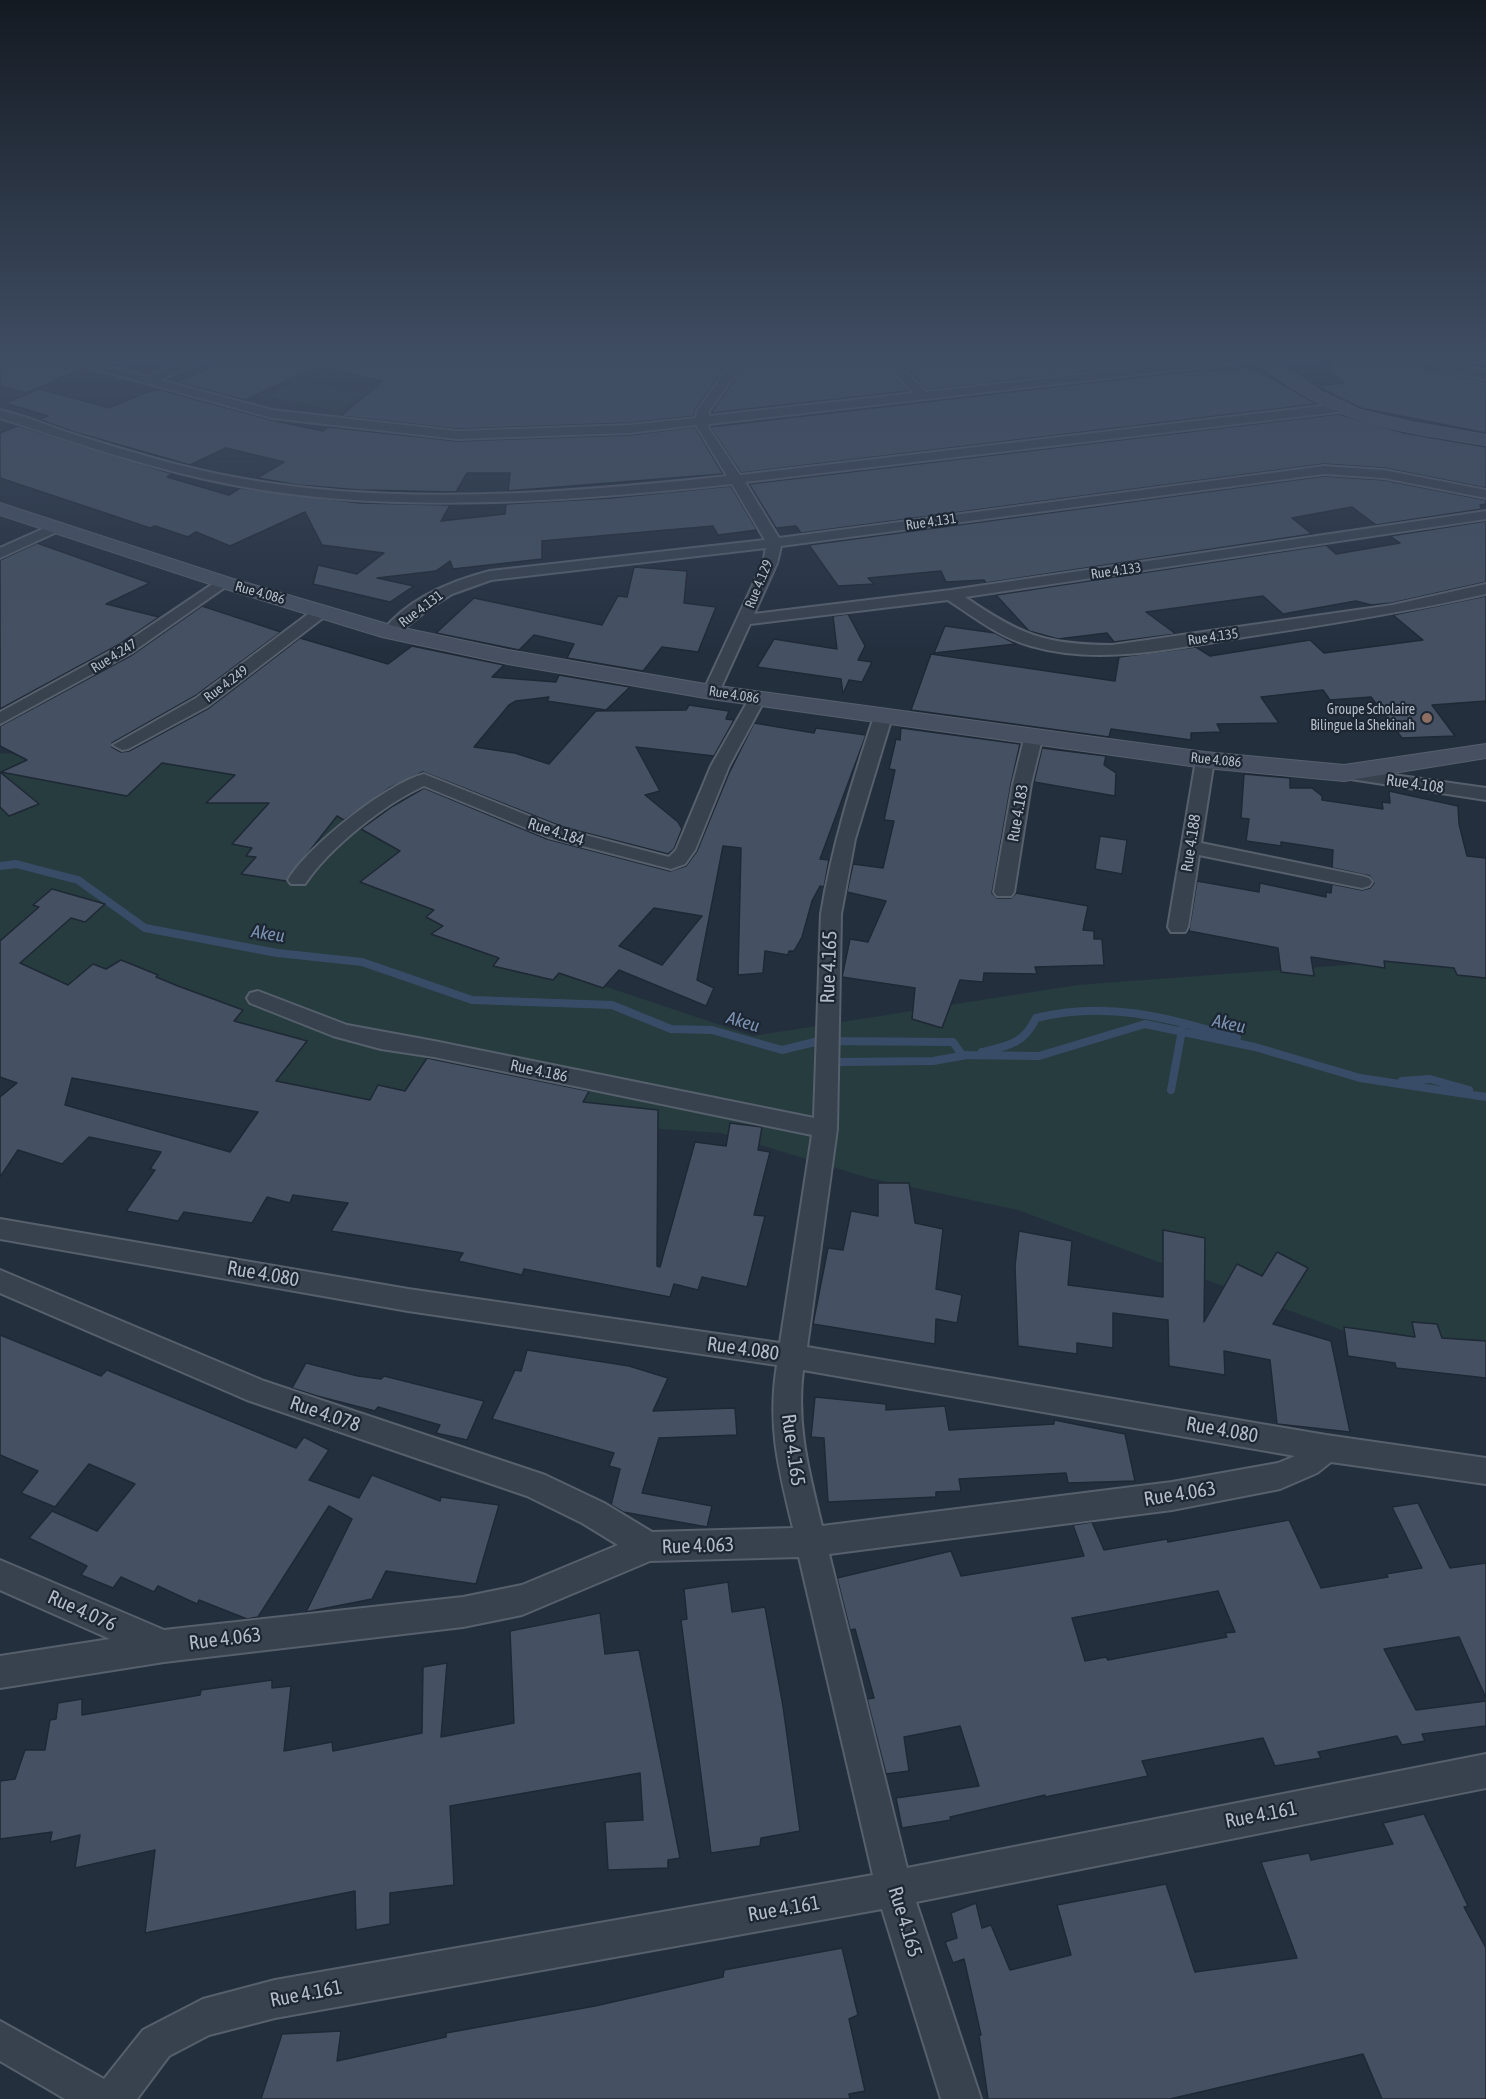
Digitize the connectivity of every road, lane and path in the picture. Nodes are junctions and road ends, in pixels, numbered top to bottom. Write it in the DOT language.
graph roads {
  1 [pos="134,455"];
  2 [pos="721,455"];
  3 [pos="947,455"];
  4 [pos="738,480"];
  5 [pos="1486,494"];
  6 [pos="0,509"];
  7 [pos="1486,515"];
  8 [pos="56,527"];
  9 [pos="774,543"];
  10 [pos="0,554"];
  11 [pos="223,582"];
  12 [pos="1486,590"];
  13 [pos="951,594"];
  14 [pos="322,611"];
  15 [pos="744,620"];
  16 [pos="390,632"];
  17 [pos="711,692"];
  18 [pos="757,699"];
  19 [pos="883,717"];
  20 [pos="0,719"];
  21 [pos="1034,735"];
  22 [pos="122,745"];
  23 [pos="1486,751"];
  24 [pos="1205,760"];
  25 [pos="1344,773"];
  26 [pos="1486,794"];
  27 [pos="1191,847"];
  28 [pos="298,880"];
  29 [pos="1362,882"];
  30 [pos="1004,892"];
  31 [pos="1178,927"];
  32 [pos="258,998"];
  33 [pos="825,1129"];
  34 [pos="0,1229"];
  35 [pos="0,1281"];
  36 [pos="792,1356"];
  37 [pos="1326,1448"];
  38 [pos="1486,1471"];
  39 [pos="810,1542"];
  40 [pos="649,1547"];
  41 [pos="0,1575"];
  42 [pos="164,1647"];
  43 [pos="0,1672"];
  44 [pos="1486,1771"];
  45 [pos="894,1889"];
  46 [pos="0,2040"];
  47 [pos="102,2099"];
  48 [pos="113,2099"];
  49 [pos="961,2099"];
  1 -- 4 [label="street"];
  2 -- 4 [label="street, Rue 4.129"];
  3 -- 4 [label="street"];
  4 -- 9 [label="street, Rue 4.129"];
  5 -- 9 [label="street, Rue 4.131"];
  6 -- 8 [label="street, Rue 4.086"];
  7 -- 13 [label="street, Rue 4.133"];
  8 -- 10 [label="street"];
  8 -- 11 [label="street, Rue 4.086"];
  9 -- 15 [label="street, Rue 4.129"];
  9 -- 16 [label="street, Rue 4.131"];
  11 -- 14 [label="street, Rue 4.086"];
  11 -- 20 [label="street, Rue 4.247"];
  12 -- 13 [label="street, Rue 4.135"];
  13 -- 15 [label="street, Rue 4.133"];
  14 -- 16 [label="street, Rue 4.086"];
  14 -- 22 [label="street, Rue 4.249"];
  15 -- 17 [label="street, Rue 4.129"];
  16 -- 17 [label="street, Rue 4.086"];
  17 -- 18 [label="street, Rue 4.086"];
  18 -- 19 [label="street, Rue 4.086"];
  18 -- 28 [label="street, Rue 4.184"];
  19 -- 21 [label="street, Rue 4.086"];
  19 -- 33 [label="street, Rue 4.165"];
  21 -- 24 [label="street, Rue 4.086"];
  21 -- 30 [label="street, Rue 4.183"];
  23 -- 25 [label="street, Rue 4.086"];
  24 -- 25 [label="street, Rue 4.086"];
  24 -- 27 [label="street, Rue 4.188"];
  25 -- 26 [label="street, Rue 4.108"];
  27 -- 29 [label="street"];
  27 -- 31 [label="street, Rue 4.188"];
  32 -- 33 [label="street, Rue 4.186"];
  33 -- 36 [label="street, Rue 4.165"];
  34 -- 36 [label="street, Rue 4.080"];
  35 -- 40 [label="street, Rue 4.078"];
  36 -- 37 [label="street, Rue 4.080"];
  36 -- 39 [label="street, Rue 4.165"];
  37 -- 38 [label="street, Rue 4.080"];
  37 -- 39 [label="street, Rue 4.063"];
  39 -- 40 [label="street, Rue 4.063"];
  39 -- 45 [label="street, Rue 4.165"];
  40 -- 42 [label="street, Rue 4.063"];
  41 -- 42 [label="street, Rue 4.076"];
  42 -- 43 [label="street, Rue 4.063"];
  44 -- 45 [label="street, Rue 4.161"];
  45 -- 48 [label="street, Rue 4.161"];
  45 -- 49 [label="street, Rue 4.165"];
  46 -- 47 [label="street"];
}
